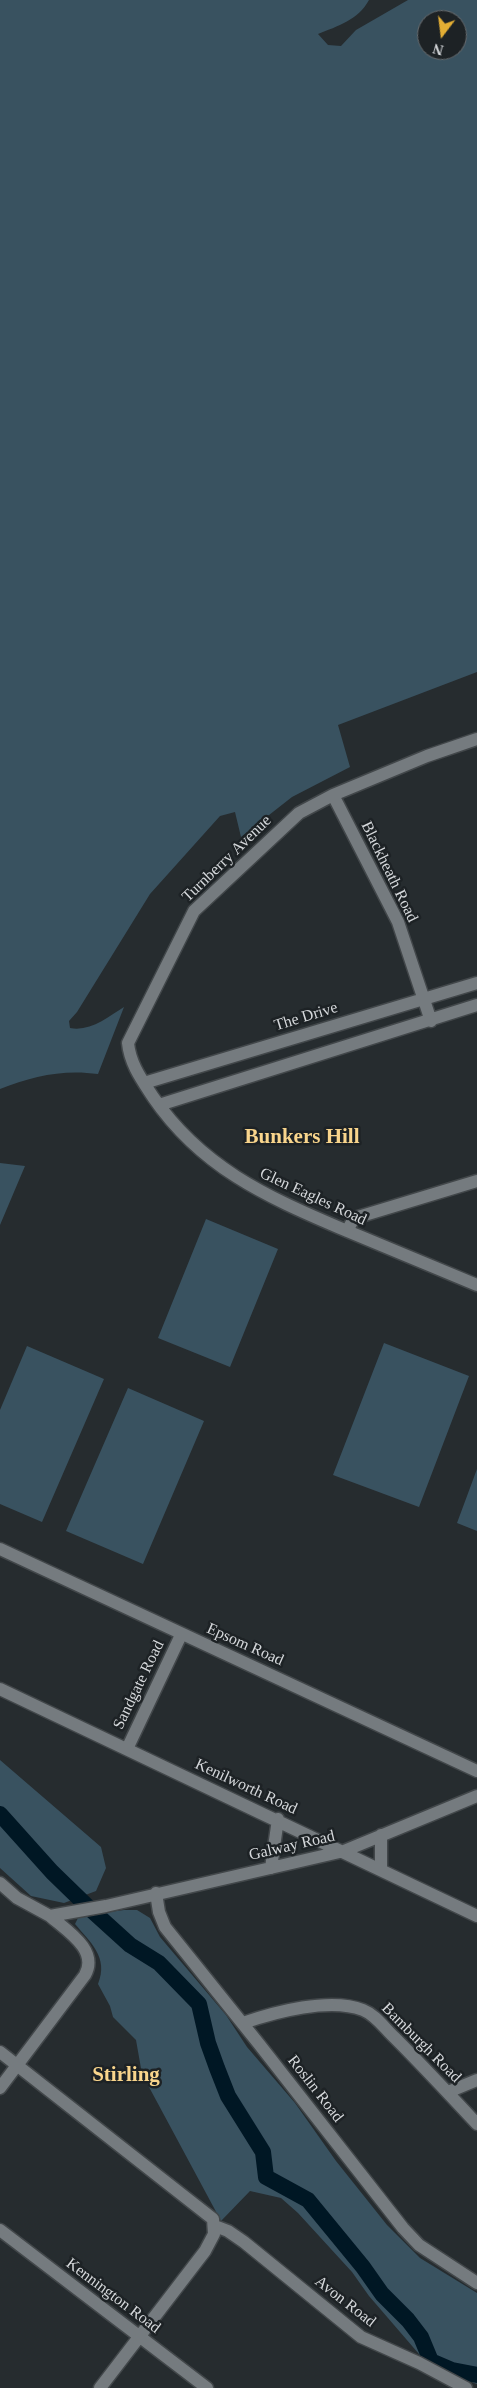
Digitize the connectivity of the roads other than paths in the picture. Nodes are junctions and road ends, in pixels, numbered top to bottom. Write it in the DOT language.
graph roads {
  1 [pos="477,739"];
  2 [pos="333,795"];
  3 [pos="477,983"];
  4 [pos="424,998"];
  5 [pos="477,1005"];
  6 [pos="431,1021"];
  7 [pos="144,1083"];
  8 [pos="159,1105"];
  9 [pos="477,1180"];
  10 [pos="347,1231"];
  11 [pos="477,1285"];
  12 [pos="0,1548"];
  13 [pos="181,1635"];
  14 [pos="0,1689"];
  15 [pos="127,1749"];
  16 [pos="477,1772"];
  17 [pos="477,1796"];
  18 [pos="278,1819"];
  19 [pos="381,1835"];
  20 [pos="344,1851"];
  21 [pos="271,1868"];
  22 [pos="381,1870"];
  23 [pos="0,1882"];
  24 [pos="156,1894"];
  25 [pos="50,1916"];
  26 [pos="477,1916"];
  27 [pos="243,2023"];
  28 [pos="0,2052"];
  29 [pos="17,2065"];
  30 [pos="477,2080"];
  31 [pos="0,2088"];
  32 [pos="448,2092"];
  33 [pos="477,2124"];
  34 [pos="0,2230"];
  35 [pos="214,2230"];
  36 [pos="477,2283"];
  37 [pos="140,2336"];
  38 [pos="100,2388"];
  39 [pos="207,2388"];
  40 [pos="466,2388"];
  1 -- 2 [label="street, Turnberry Avenue"];
  2 -- 4 [label="street, Blackheath Road"];
  2 -- 7 [label="street, Turnberry Avenue"];
  3 -- 4 [label="street, The Drive"];
  4 -- 6 [label="street, Blackheath Road"];
  4 -- 7 [label="street, The Drive"];
  5 -- 6 [label="street"];
  6 -- 8 [label="street"];
  7 -- 8 [label="street, Turnberry Avenue"];
  8 -- 10 [label="street, Glen Eagles Road"];
  9 -- 10 [label="street"];
  10 -- 11 [label="street, Glen Eagles Road"];
  12 -- 13 [label="street, Epsom Road"];
  13 -- 15 [label="street, Sandgate Road"];
  13 -- 16 [label="street, Epsom Road"];
  14 -- 15 [label="street, Kenilworth Road"];
  15 -- 18 [label="street, Kenilworth Road"];
  17 -- 19 [label="street, Galway Road"];
  18 -- 20 [label="street, Kenilworth Road"];
  18 -- 21 [label="street"];
  19 -- 20 [label="street, Galway Road"];
  19 -- 22 [label="street"];
  20 -- 21 [label="street, Galway Road"];
  20 -- 22 [label="street, Kenilworth Road"];
  21 -- 24 [label="street, Galway Road"];
  22 -- 26 [label="street, Kenilworth Road"];
  23 -- 25 [label="street"];
  24 -- 25 [label="street, Galway Road"];
  24 -- 27 [label="street, Roslin Road"];
  25 -- 29 [label="street"];
  27 -- 32 [label="street, Bamburgh Road"];
  27 -- 36 [label="street, Roslin Road"];
  28 -- 29 [label="street, Avon Road"];
  29 -- 31 [label="street"];
  29 -- 35 [label="street, Avon Road"];
  30 -- 32 [label="street"];
  32 -- 33 [label="street, Bamburgh Road"];
  34 -- 37 [label="street, Kennington Road"];
  35 -- 37 [label="street"];
  35 -- 40 [label="street, Avon Road"];
  37 -- 38 [label="street"];
  37 -- 39 [label="street, Kennington Road"];
}
